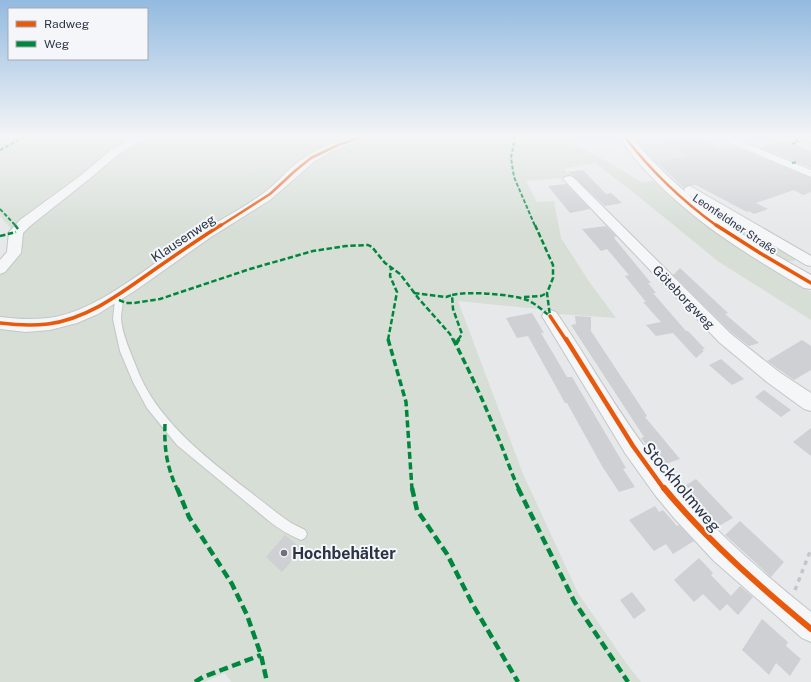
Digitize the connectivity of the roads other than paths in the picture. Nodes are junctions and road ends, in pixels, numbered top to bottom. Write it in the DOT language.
graph roads {
  1 [pos="96,168"];
  2 [pos="299,168"];
  3 [pos="650,168"];
  4 [pos="797,168"];
  5 [pos="811,174"];
  6 [pos="568,178"];
  7 [pos="690,190"];
  8 [pos="809,261"];
  9 [pos="0,269"];
  10 [pos="786,269"];
  11 [pos="811,283"];
  12 [pos="117,296"];
  13 [pos="550,316"];
  14 [pos="0,323"];
  15 [pos="811,403"];
  16 [pos="301,534"];
  17 [pos="811,629"];
  1 -- 9 [label="street"];
  2 -- 12 [label="street, Klausenweg"];
  3 -- 10 [label="main road, Leonfeldner Straße"];
  4 -- 5 [label="street"];
  6 -- 15 [label="street, Göteborgweg"];
  7 -- 8 [label="street, Leonfeldner Straße"];
  8 -- 10 [label="street, Leonfeldner Straße"];
  10 -- 11 [label="main road, Leonfeldner Straße"];
  12 -- 14 [label="street, Klausenweg"];
  12 -- 16 [label="lane"];
  13 -- 17 [label="street, Stockholmweg"];
}
